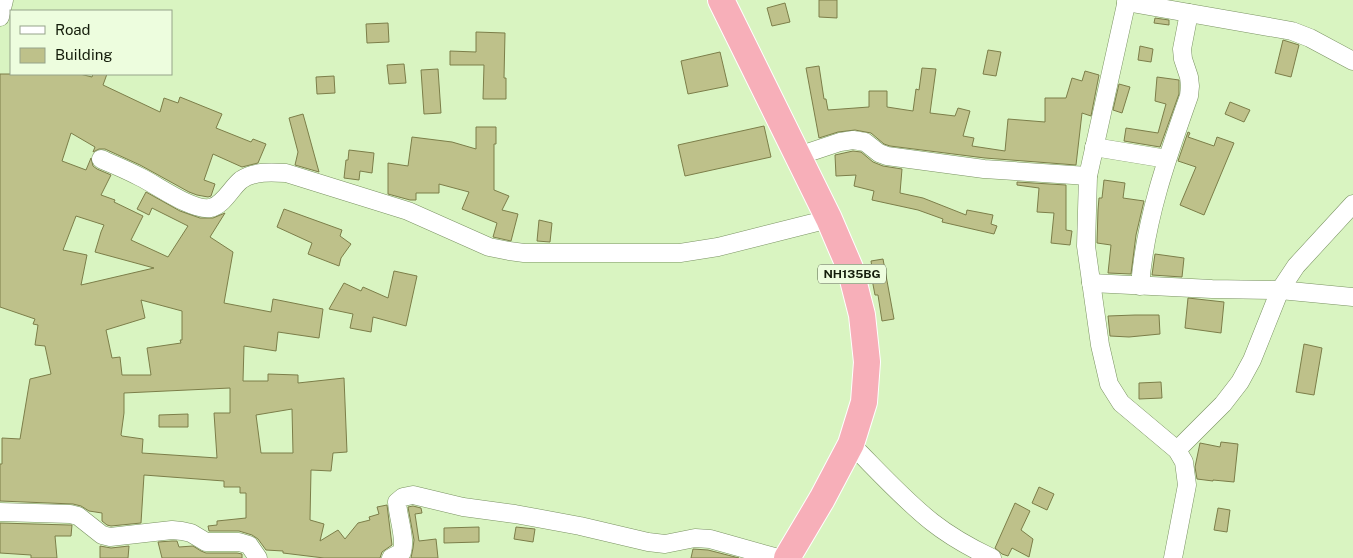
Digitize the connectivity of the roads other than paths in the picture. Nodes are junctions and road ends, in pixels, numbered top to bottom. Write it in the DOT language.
graph roads {
  1 [pos="4,0"];
  2 [pos="721,0"];
  3 [pos="1126,1"];
  4 [pos="1189,13"];
  5 [pos="0,17"];
  6 [pos="1353,61"];
  7 [pos="1094,147"];
  8 [pos="798,156"];
  9 [pos="1167,158"];
  10 [pos="101,159"];
  11 [pos="1088,176"];
  12 [pos="1353,204"];
  13 [pos="829,219"];
  14 [pos="1091,283"];
  15 [pos="1140,286"];
  16 [pos="1280,290"];
  17 [pos="1353,297"];
  18 [pos="851,444"];
  19 [pos="1177,450"];
  20 [pos="0,512"];
  21 [pos="258,558"];
  22 [pos="391,558"];
  23 [pos="778,558"];
  24 [pos="787,558"];
  25 [pos="992,558"];
  26 [pos="1173,558"];
  1 -- 5 [label="street"];
  2 -- 8 [label="highway, NH135BG"];
  3 -- 4 [label="street"];
  3 -- 7 [label="street"];
  4 -- 6 [label="street"];
  4 -- 9 [label="street"];
  7 -- 9 [label="street"];
  7 -- 11 [label="street"];
  8 -- 11 [label="street"];
  8 -- 13 [label="highway, NH135BG"];
  9 -- 15 [label="street"];
  10 -- 13 [label="street"];
  11 -- 14 [label="street"];
  12 -- 16 [label="street"];
  13 -- 18 [label="highway, NH135BG"];
  14 -- 15 [label="street"];
  14 -- 19 [label="street"];
  15 -- 16 [label="street"];
  16 -- 17 [label="street"];
  16 -- 19 [label="street"];
  18 -- 24 [label="highway, NH135BG"];
  18 -- 25 [label="street"];
  19 -- 26 [label="street"];
  20 -- 21 [label="street"];
  22 -- 23 [label="street"];
}
